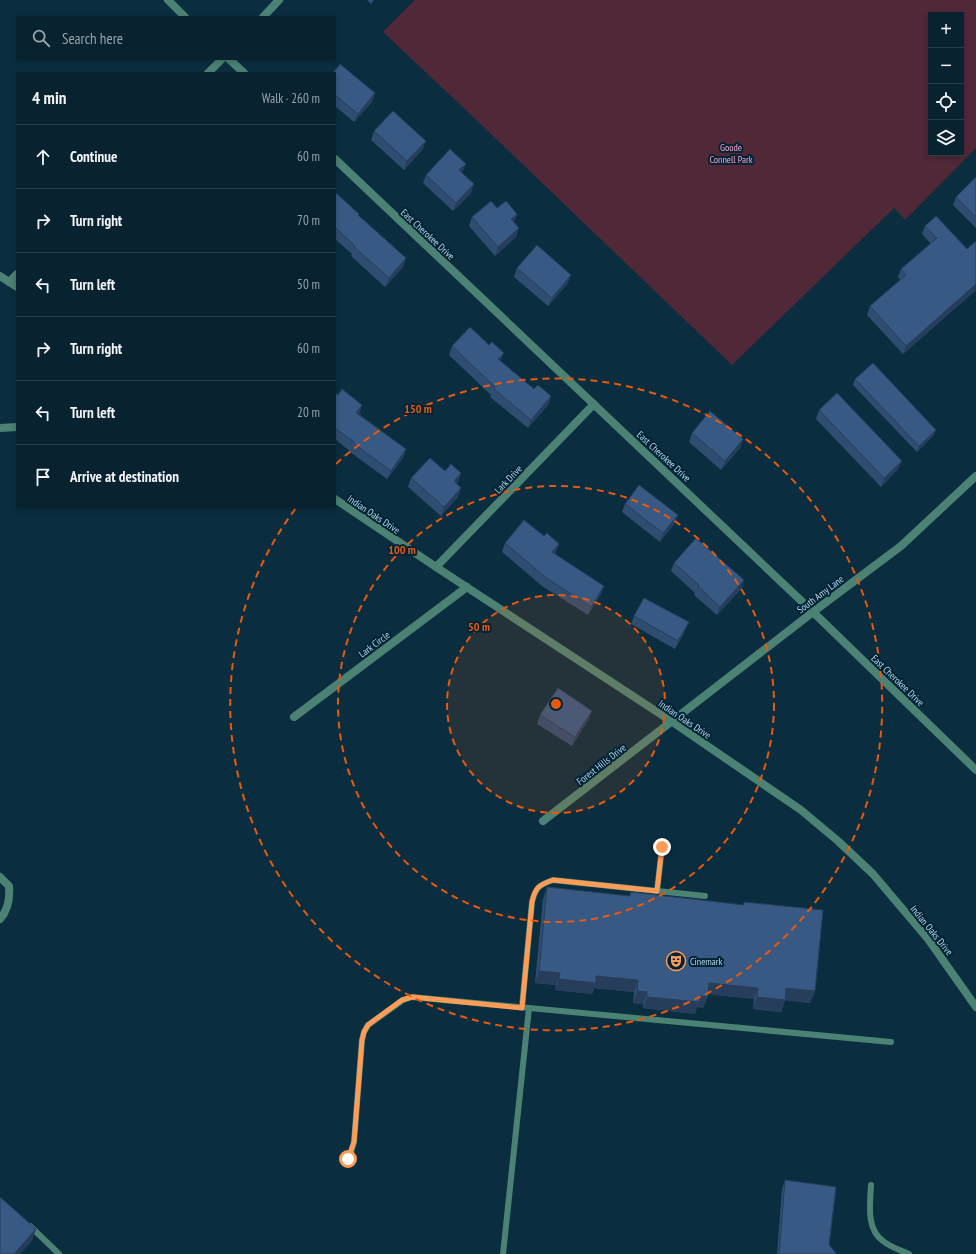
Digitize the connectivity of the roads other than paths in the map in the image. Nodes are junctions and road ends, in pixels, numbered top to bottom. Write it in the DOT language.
graph roads {
  1 [pos="168,0"];
  2 [pos="279,0"];
  3 [pos="185,16"];
  4 [pos="264,16"];
  5 [pos="221,60"];
  6 [pos="230,60"];
  7 [pos="209,72"];
  8 [pos="243,72"];
  9 [pos="336,161"];
  10 [pos="16,275"];
  11 [pos="0,276"];
  12 [pos="9,282"];
  13 [pos="16,286"];
  14 [pos="594,404"];
  15 [pos="16,427"];
  16 [pos="0,428"];
  17 [pos="975,479"];
  18 [pos="336,500"];
  19 [pos="436,567"];
  20 [pos="467,587"];
  21 [pos="814,612"];
  22 [pos="294,717"];
  23 [pos="671,722"];
  24 [pos="976,770"];
  25 [pos="543,822"];
  26 [pos="662,847"];
  27 [pos="0,877"];
  28 [pos="657,891"];
  29 [pos="705,896"];
  30 [pos="3,905"];
  31 [pos="0,920"];
  32 [pos="976,1007"];
  33 [pos="522,1008"];
  34 [pos="529,1008"];
  35 [pos="891,1042"];
  36 [pos="348,1159"];
  37 [pos="871,1185"];
  38 [pos="27,1223"];
  39 [pos="59,1254"];
  40 [pos="503,1254"];
  41 [pos="908,1254"];
  1 -- 3 [label="street"];
  2 -- 4 [label="street"];
  5 -- 7 [label="street"];
  6 -- 8 [label="street"];
  9 -- 14 [label="street, East Cherokee Drive"];
  10 -- 12 [label="street"];
  11 -- 12 [label="street"];
  12 -- 13 [label="street"];
  14 -- 19 [label="street, Lark Drive"];
  14 -- 21 [label="street, East Cherokee Drive"];
  15 -- 16 [label="street"];
  17 -- 21 [label="street, South Amy Lane"];
  18 -- 19 [label="street, Indian Oaks Drive"];
  19 -- 20 [label="street, Indian Oaks Drive"];
  20 -- 22 [label="street, Lark Circle"];
  20 -- 23 [label="street, Indian Oaks Drive"];
  21 -- 23 [label="street, South Amy Lane"];
  21 -- 24 [label="street, East Cherokee Drive"];
  23 -- 25 [label="street, Forest Hills Drive"];
  23 -- 32 [label="street, Indian Oaks Drive"];
  26 -- 28 [label="lane"];
  27 -- 30 [label="street"];
  28 -- 29 [label="lane"];
  28 -- 33 [label="lane"];
  30 -- 31 [label="street"];
  33 -- 34 [label="lane"];
  33 -- 36 [label="lane"];
  34 -- 35 [label="lane"];
  34 -- 40 [label="lane"];
  37 -- 41 [label="lane"];
  38 -- 39 [label="lane"];
}
